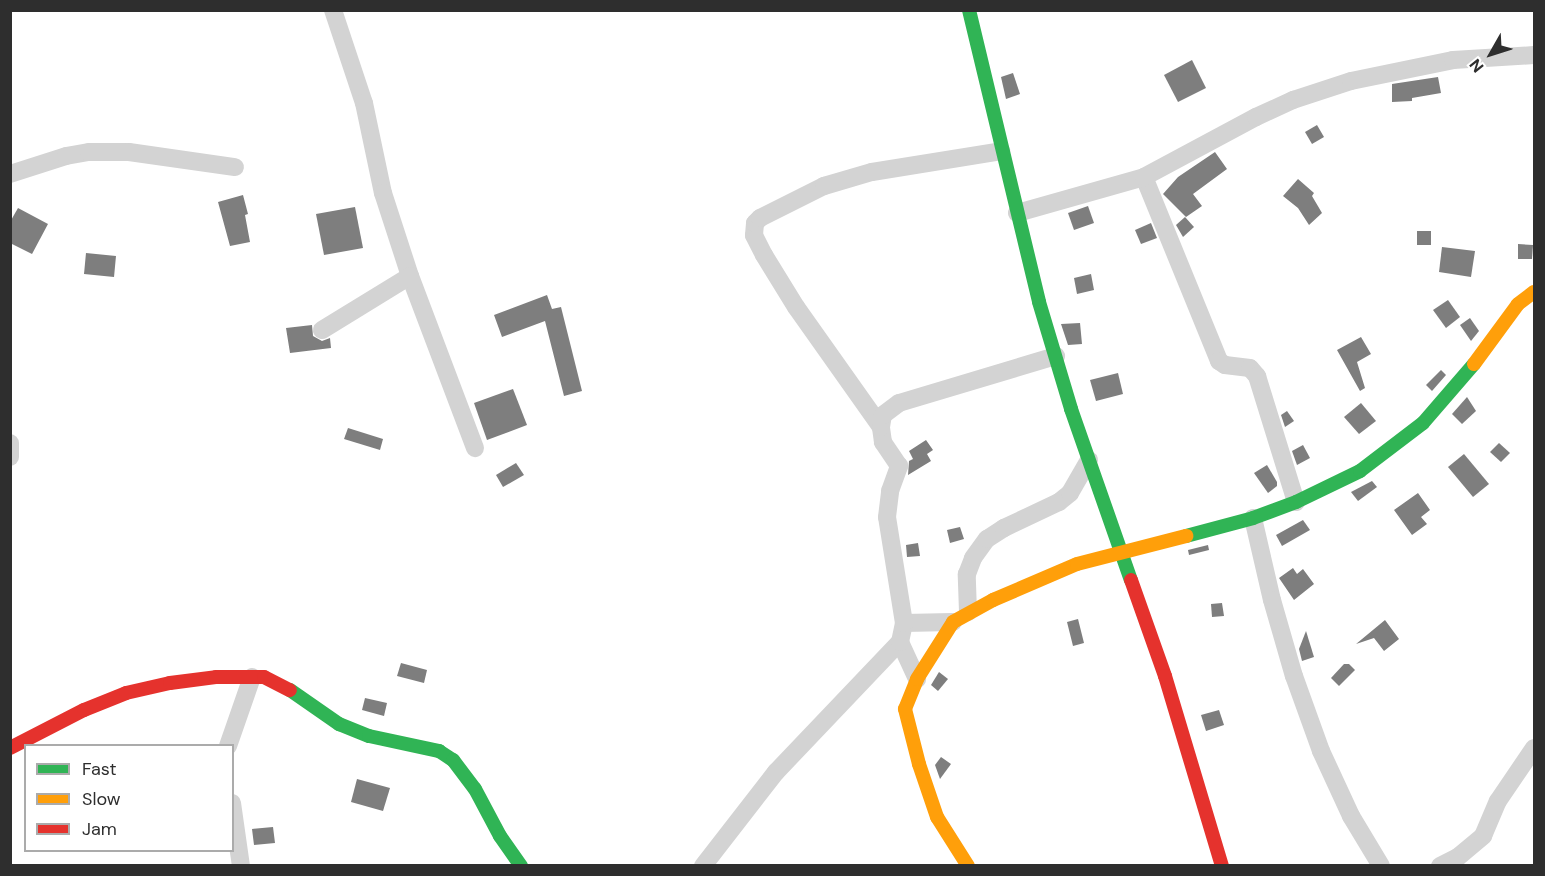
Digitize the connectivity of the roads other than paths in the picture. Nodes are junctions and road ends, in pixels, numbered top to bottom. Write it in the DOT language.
graph roads {
  1 [pos="333,10"];
  2 [pos="969,10"];
  3 [pos="1534,55"];
  4 [pos="1001,151"];
  5 [pos="235,167"];
  6 [pos="10,174"];
  7 [pos="1144,177"];
  8 [pos="1017,213"];
  9 [pos="410,276"];
  10 [pos="1534,292"];
  11 [pos="322,330"];
  12 [pos="1056,356"];
  13 [pos="881,427"];
  14 [pos="10,443"];
  15 [pos="475,448"];
  16 [pos="10,457"];
  17 [pos="1089,460"];
  18 [pos="1296,502"];
  19 [pos="1253,518"];
  20 [pos="1123,551"];
  21 [pos="960,617"];
  22 [pos="904,623"];
  23 [pos="900,642"];
  24 [pos="252,676"];
  25 [pos="916,679"];
  26 [pos="229,744"];
  27 [pos="10,748"];
  28 [pos="1534,748"];
  29 [pos="234,817"];
  30 [pos="241,866"];
  31 [pos="521,866"];
  32 [pos="703,866"];
  33 [pos="968,866"];
  34 [pos="1222,866"];
  35 [pos="1381,866"];
  36 [pos="1440,866"];
  1 -- 9 [label="street"];
  2 -- 4 [label="street"];
  3 -- 7 [label="street"];
  4 -- 8 [label="street"];
  4 -- 13 [label="street"];
  5 -- 6 [label="street"];
  7 -- 8 [label="street"];
  7 -- 18 [label="street"];
  8 -- 12 [label="street"];
  9 -- 11 [label="street"];
  9 -- 15 [label="street"];
  10 -- 18 [label="street"];
  12 -- 13 [label="street"];
  12 -- 17 [label="street"];
  13 -- 22 [label="street"];
  14 -- 16 [label="street"];
  17 -- 20 [label="street"];
  17 -- 21 [label="street"];
  18 -- 19 [label="street"];
  19 -- 20 [label="street"];
  19 -- 35 [label="street"];
  20 -- 21 [label="street"];
  20 -- 34 [label="street"];
  21 -- 22 [label="street"];
  21 -- 25 [label="street"];
  22 -- 23 [label="street"];
  23 -- 25 [label="street"];
  23 -- 32 [label="street"];
  24 -- 26 [label="street"];
  24 -- 27 [label="street"];
  24 -- 31 [label="street"];
  25 -- 33 [label="street"];
  28 -- 36 [label="street"];
  29 -- 30 [label="street"];
}
